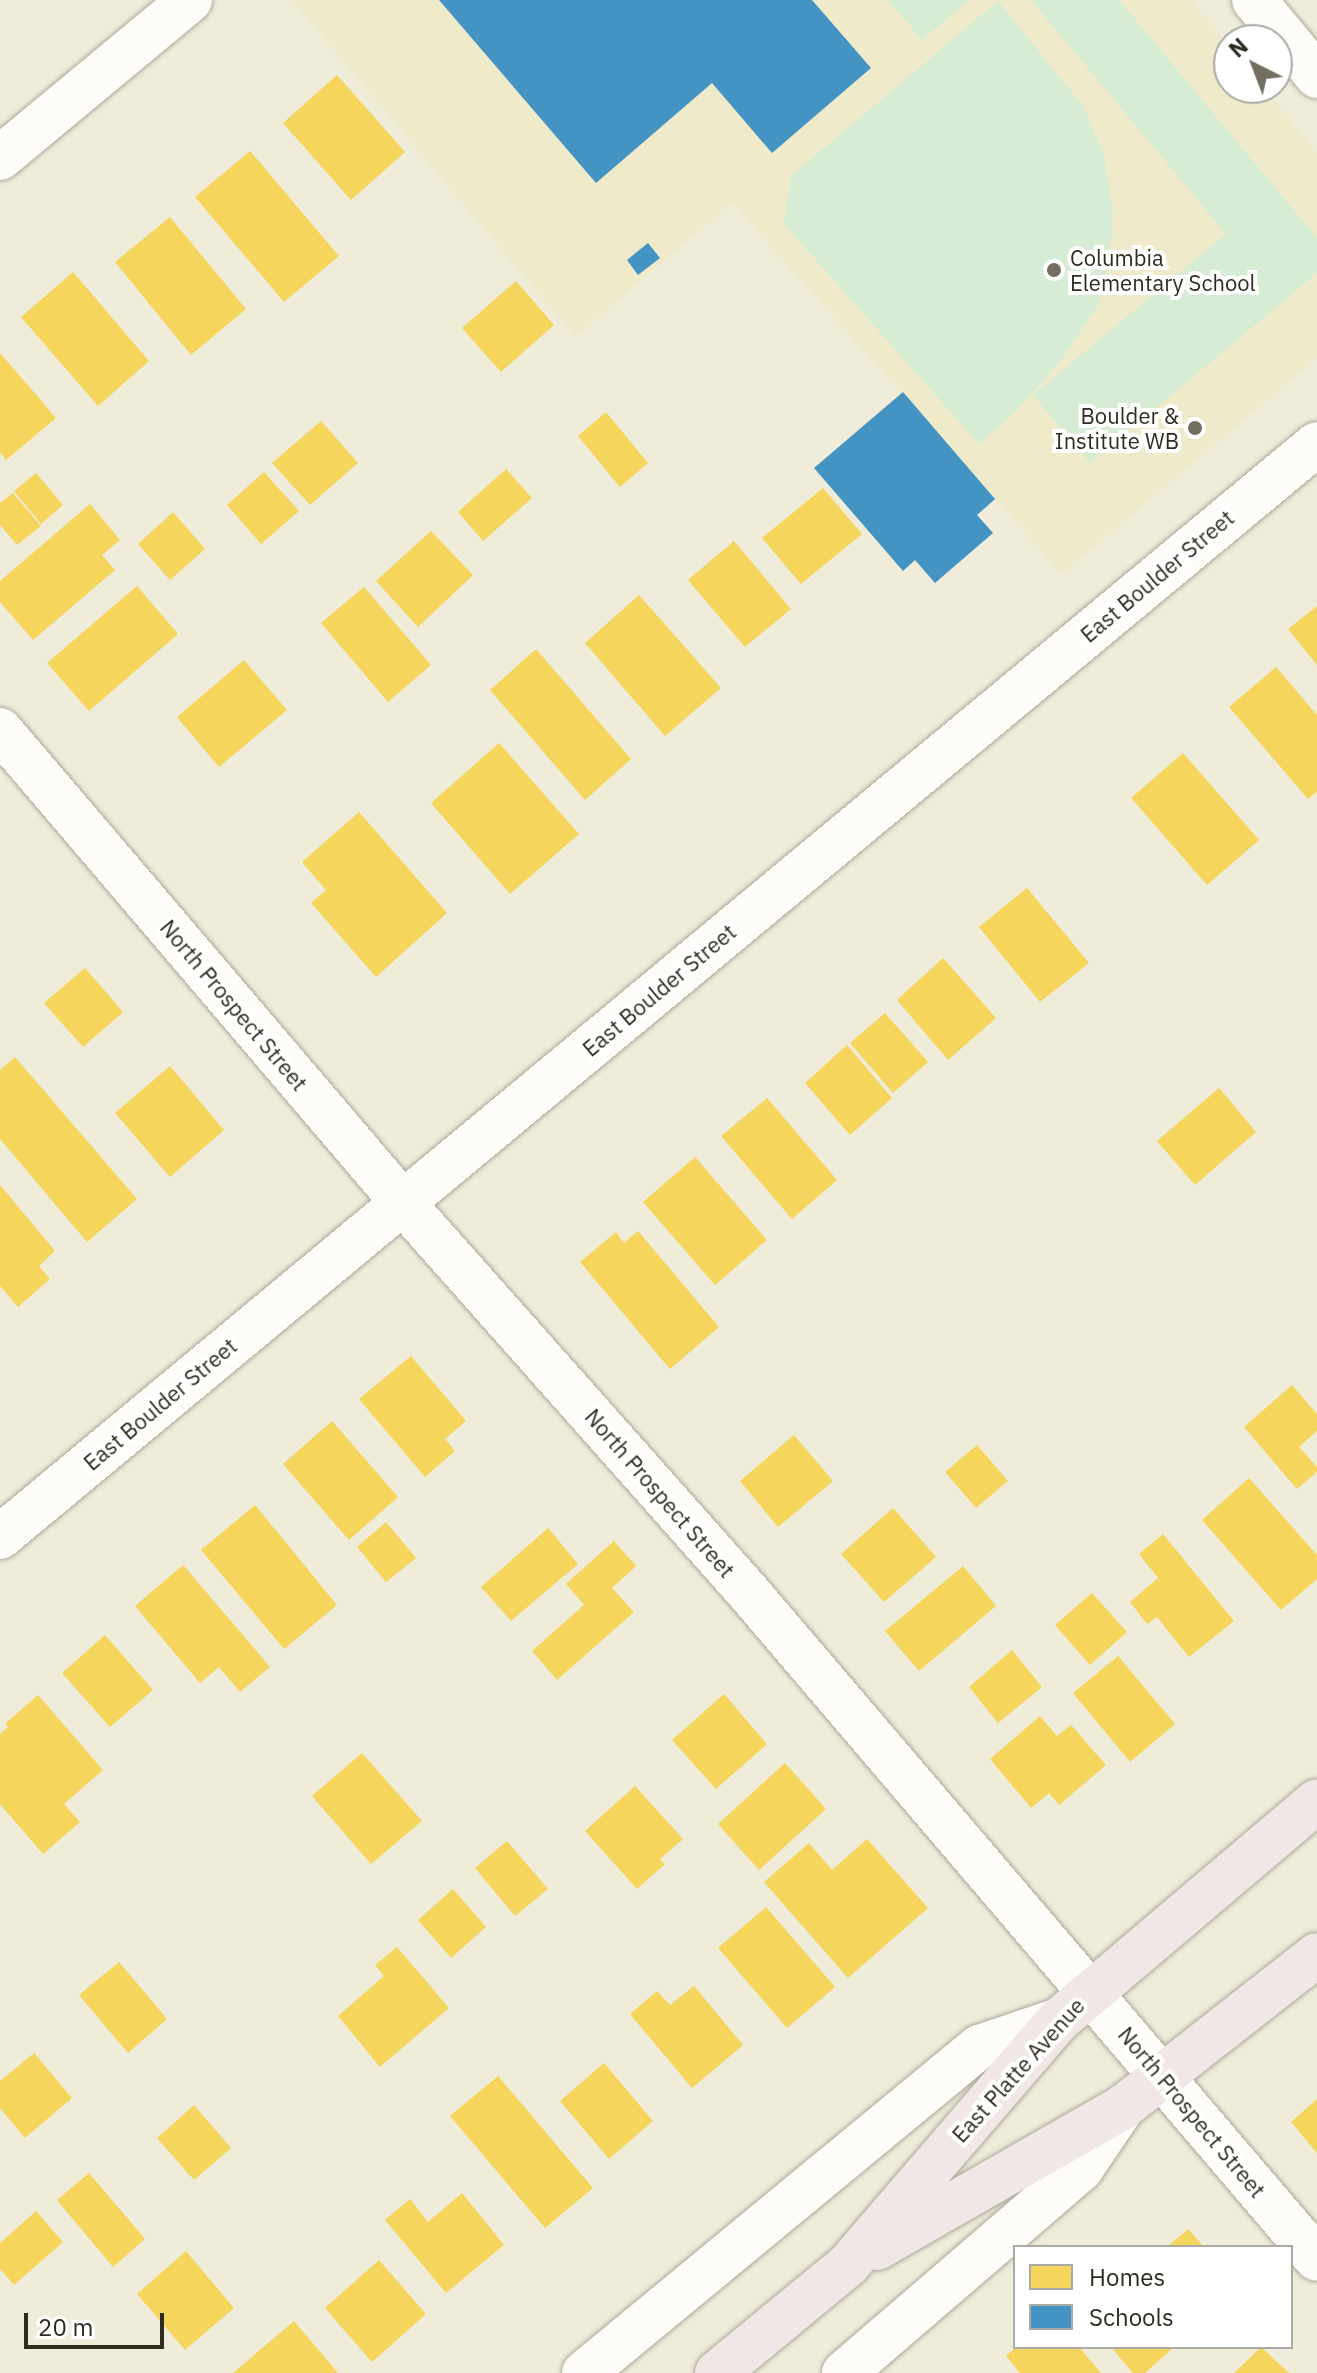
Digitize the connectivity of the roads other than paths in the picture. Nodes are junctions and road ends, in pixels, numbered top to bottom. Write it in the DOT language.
graph roads {
  1 [pos="190,0"];
  2 [pos="1254,0"];
  3 [pos="1317,76"];
  4 [pos="0,158"];
  5 [pos="1317,444"];
  6 [pos="0,730"];
  7 [pos="403,1203"];
  8 [pos="0,1537"];
  9 [pos="1317,1801"];
  10 [pos="1317,1955"];
  11 [pos="1074,2006"];
  12 [pos="1163,2076"];
  13 [pos="1123,2107"];
  14 [pos="1317,2259"];
  15 [pos="848,2265"];
  16 [pos="584,2373"];
  17 [pos="717,2373"];
  18 [pos="844,2373"];
  1 -- 4 [label="street"];
  2 -- 3 [label="street"];
  5 -- 7 [label="street, East Boulder Street"];
  6 -- 7 [label="street, North Prospect Street"];
  7 -- 8 [label="street, East Boulder Street"];
  7 -- 11 [label="street, North Prospect Street"];
  9 -- 11 [label="main road, East Platte Avenue"];
  10 -- 12 [label="main road, East Platte Avenue"];
  11 -- 12 [label="street, North Prospect Street"];
  11 -- 15 [label="main road, East Platte Avenue"];
  11 -- 16 [label="street"];
  12 -- 13 [label="main road, East Platte Avenue"];
  12 -- 14 [label="street, North Prospect Street"];
  13 -- 15 [label="main road, East Platte Avenue"];
  13 -- 18 [label="street"];
  15 -- 17 [label="main road, East Platte Avenue"];
}
